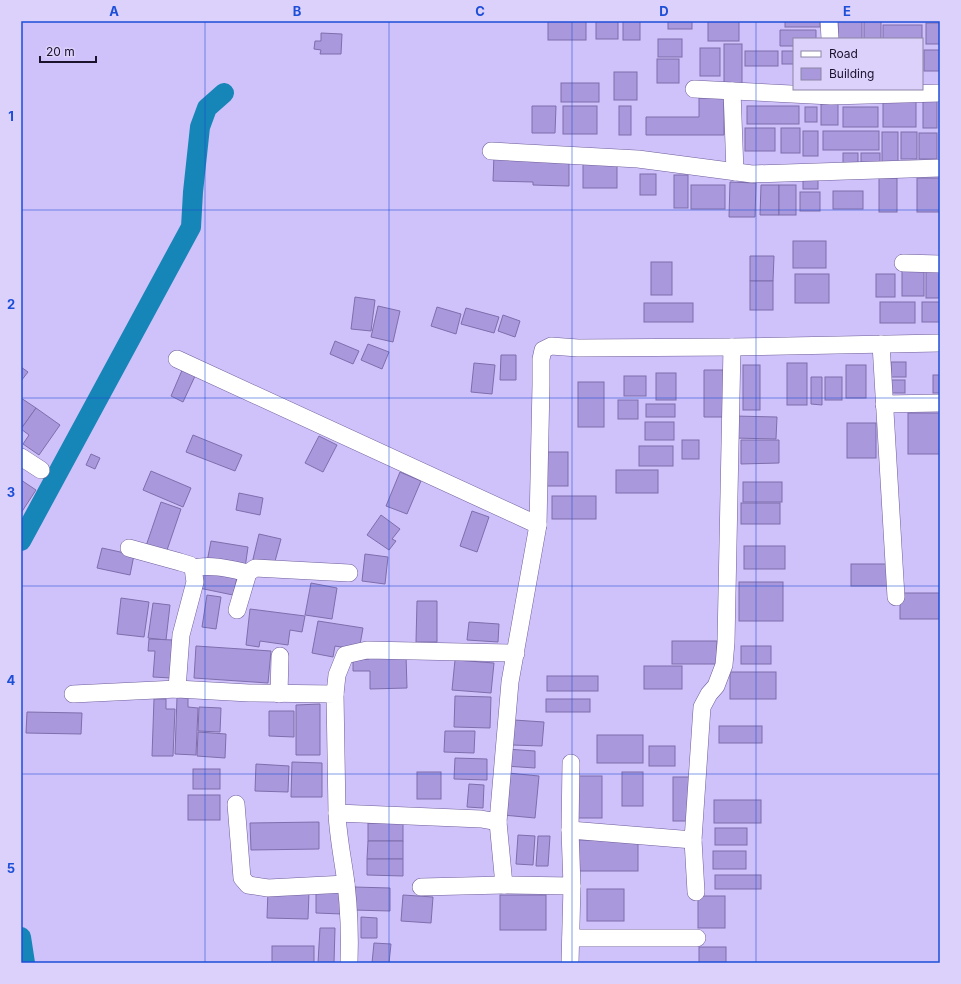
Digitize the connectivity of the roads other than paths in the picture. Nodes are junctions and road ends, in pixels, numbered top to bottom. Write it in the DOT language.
graph roads {
  1 [pos="829,21"];
  2 [pos="830,38"];
  3 [pos="694,89"];
  4 [pos="732,91"];
  5 [pos="831,92"];
  6 [pos="940,92"];
  7 [pos="491,151"];
  8 [pos="940,168"];
  9 [pos="735,172"];
  10 [pos="904,263"];
  11 [pos="940,264"];
  12 [pos="940,343"];
  13 [pos="881,344"];
  14 [pos="732,347"];
  15 [pos="177,359"];
  16 [pos="940,403"];
  17 [pos="884,404"];
  18 [pos="21,457"];
  19 [pos="41,470"];
  20 [pos="538,525"];
  21 [pos="130,548"];
  22 [pos="193,568"];
  23 [pos="248,574"];
  24 [pos="349,574"];
  25 [pos="896,597"];
  26 [pos="237,610"];
  27 [pos="516,653"];
  28 [pos="280,656"];
  29 [pos="177,689"];
  30 [pos="73,694"];
  31 [pos="279,694"];
  32 [pos="335,694"];
  33 [pos="571,763"];
  34 [pos="236,804"];
  35 [pos="337,813"];
  36 [pos="498,822"];
  37 [pos="570,830"];
  38 [pos="693,840"];
  39 [pos="346,884"];
  40 [pos="504,886"];
  41 [pos="572,886"];
  42 [pos="421,887"];
  43 [pos="696,892"];
  44 [pos="571,938"];
  45 [pos="697,938"];
  46 [pos="349,963"];
  47 [pos="570,963"];
  1 -- 2 [label="street"];
  3 -- 4 [label="street"];
  4 -- 5 [label="street"];
  4 -- 9 [label="street"];
  5 -- 6 [label="street"];
  7 -- 9 [label="street"];
  8 -- 9 [label="street"];
  10 -- 11 [label="street"];
  12 -- 13 [label="street"];
  13 -- 14 [label="street"];
  13 -- 17 [label="street"];
  14 -- 20 [label="street"];
  14 -- 38 [label="street"];
  15 -- 20 [label="street"];
  16 -- 17 [label="street"];
  17 -- 25 [label="street"];
  18 -- 19 [label="street"];
  20 -- 27 [label="street"];
  21 -- 22 [label="street"];
  22 -- 23 [label="street"];
  22 -- 29 [label="street"];
  23 -- 24 [label="street"];
  23 -- 26 [label="street"];
  27 -- 32 [label="street"];
  27 -- 36 [label="street"];
  28 -- 31 [label="street"];
  29 -- 30 [label="street"];
  29 -- 31 [label="street"];
  31 -- 32 [label="street"];
  32 -- 35 [label="street"];
  33 -- 37 [label="street"];
  34 -- 39 [label="street"];
  35 -- 36 [label="street"];
  35 -- 39 [label="street"];
  36 -- 40 [label="street"];
  37 -- 38 [label="street"];
  37 -- 41 [label="street"];
  38 -- 43 [label="street"];
  39 -- 46 [label="street"];
  40 -- 41 [label="street"];
  40 -- 42 [label="street"];
  41 -- 44 [label="street"];
  44 -- 45 [label="street"];
  44 -- 47 [label="street"];
}
